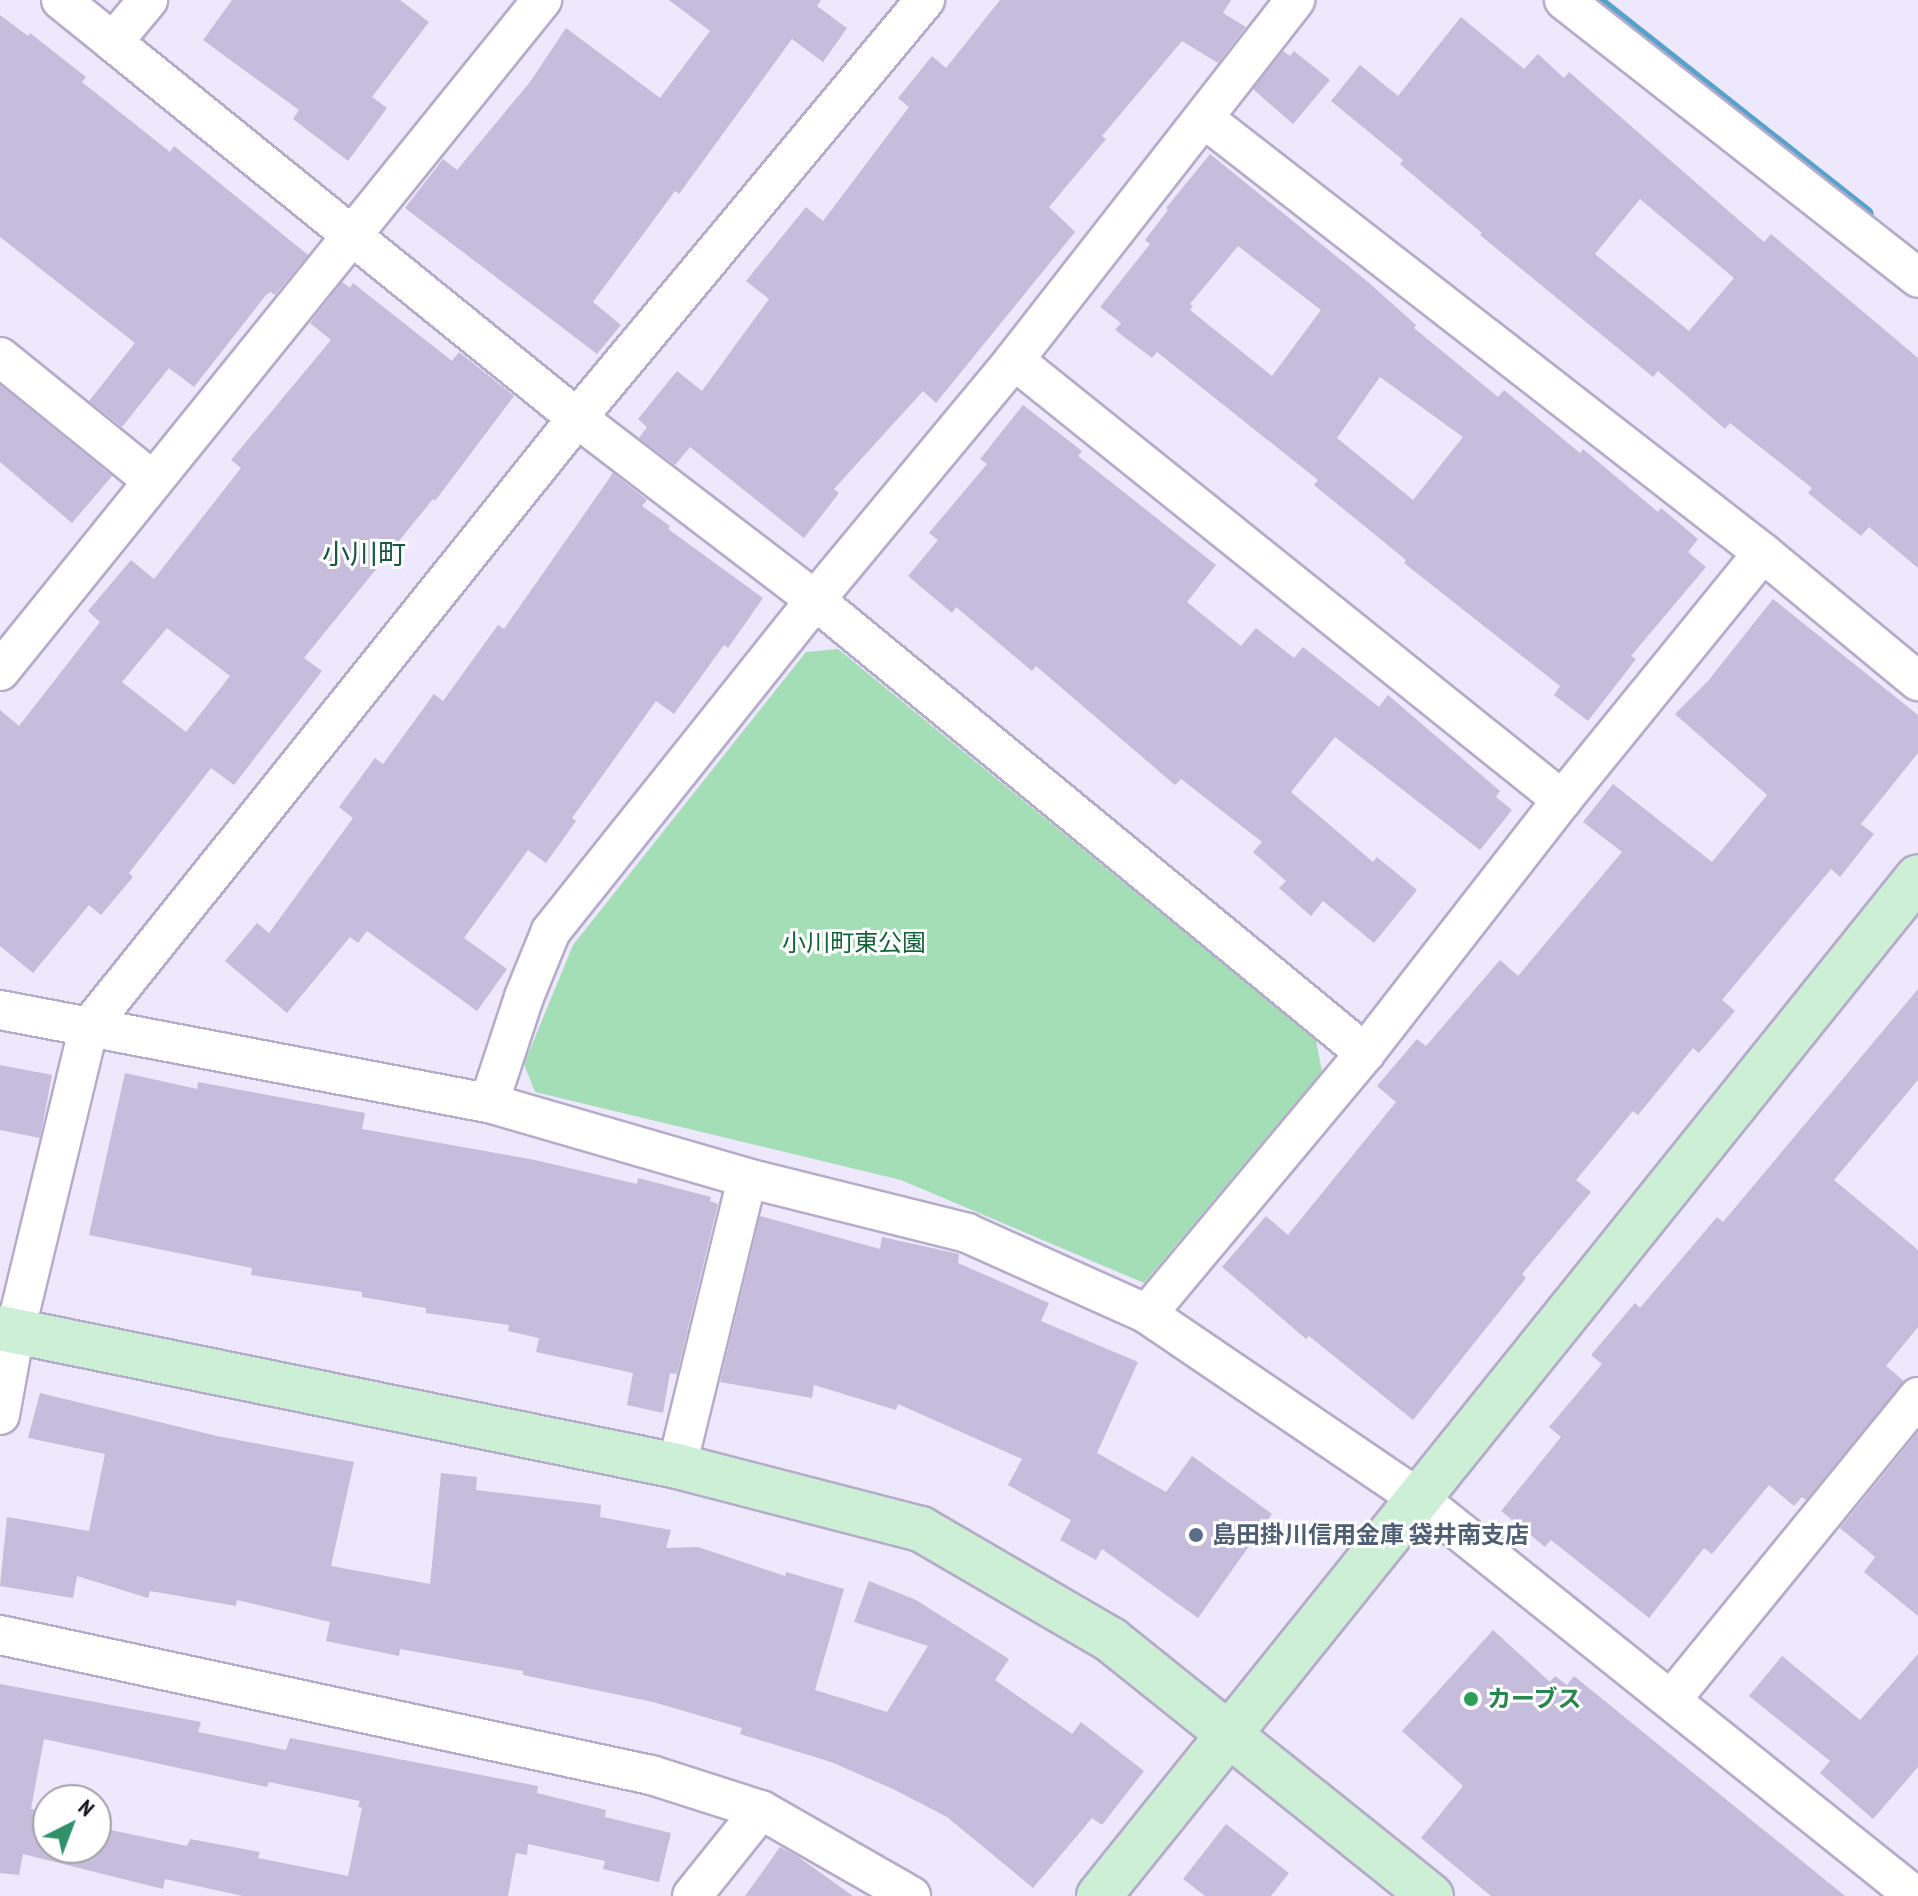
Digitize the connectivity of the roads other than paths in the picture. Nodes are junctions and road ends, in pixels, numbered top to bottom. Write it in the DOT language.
graph roads {
  1 [pos="61,0"];
  2 [pos="148,0"];
  3 [pos="542,0"];
  4 [pos="925,0"];
  5 [pos="1295,0"];
  6 [pos="1564,0"];
  7 [pos="113,42"];
  8 [pos="1206,120"];
  9 [pos="352,234"];
  10 [pos="1918,278"];
  11 [pos="0,357"];
  12 [pos="1014,360"];
  13 [pos="577,418"];
  14 [pos="152,480"];
  15 [pos="1763,553"];
  16 [pos="815,600"];
  17 [pos="0,671"];
  18 [pos="1918,681"];
  19 [pos="1562,800"];
  20 [pos="1918,877"];
  21 [pos="0,1010"];
  22 [pos="89,1027"];
  23 [pos="1365,1053"];
  24 [pos="489,1103"];
  25 [pos="747,1178"];
  26 [pos="1147,1314"];
  27 [pos="7,1330"];
  28 [pos="1918,1397"];
  29 [pos="0,1415"];
  30 [pos="677,1466"];
  31 [pos="1418,1498"];
  32 [pos="0,1635"];
  33 [pos="1671,1700"];
  34 [pos="1229,1733"];
  35 [pos="761,1810"];
  36 [pos="1911,1890"];
  37 [pos="692,1896"];
  38 [pos="911,1896"];
  39 [pos="1099,1896"];
  40 [pos="1431,1896"];
  1 -- 7 [label="street"];
  2 -- 7 [label="street"];
  3 -- 9 [label="street"];
  4 -- 13 [label="street"];
  5 -- 8 [label="street"];
  6 -- 10 [label="street"];
  7 -- 9 [label="street"];
  8 -- 12 [label="street"];
  8 -- 15 [label="street"];
  9 -- 13 [label="street"];
  9 -- 14 [label="street"];
  11 -- 14 [label="street"];
  12 -- 16 [label="street"];
  12 -- 19 [label="street"];
  13 -- 16 [label="street"];
  13 -- 22 [label="street"];
  14 -- 17 [label="street"];
  15 -- 18 [label="street"];
  15 -- 19 [label="street"];
  16 -- 23 [label="street"];
  16 -- 24 [label="street"];
  19 -- 23 [label="street"];
  20 -- 31 [label="street"];
  21 -- 22 [label="street"];
  22 -- 24 [label="street"];
  22 -- 27 [label="street"];
  23 -- 26 [label="street"];
  24 -- 25 [label="street"];
  25 -- 26 [label="street"];
  25 -- 30 [label="street"];
  26 -- 31 [label="street"];
  27 -- 29 [label="street"];
  27 -- 30 [label="street"];
  28 -- 33 [label="street"];
  30 -- 34 [label="street"];
  31 -- 33 [label="street"];
  31 -- 34 [label="street"];
  32 -- 35 [label="street"];
  33 -- 36 [label="street"];
  34 -- 39 [label="street"];
  34 -- 40 [label="street"];
  35 -- 37 [label="street"];
  35 -- 38 [label="street"];
}
